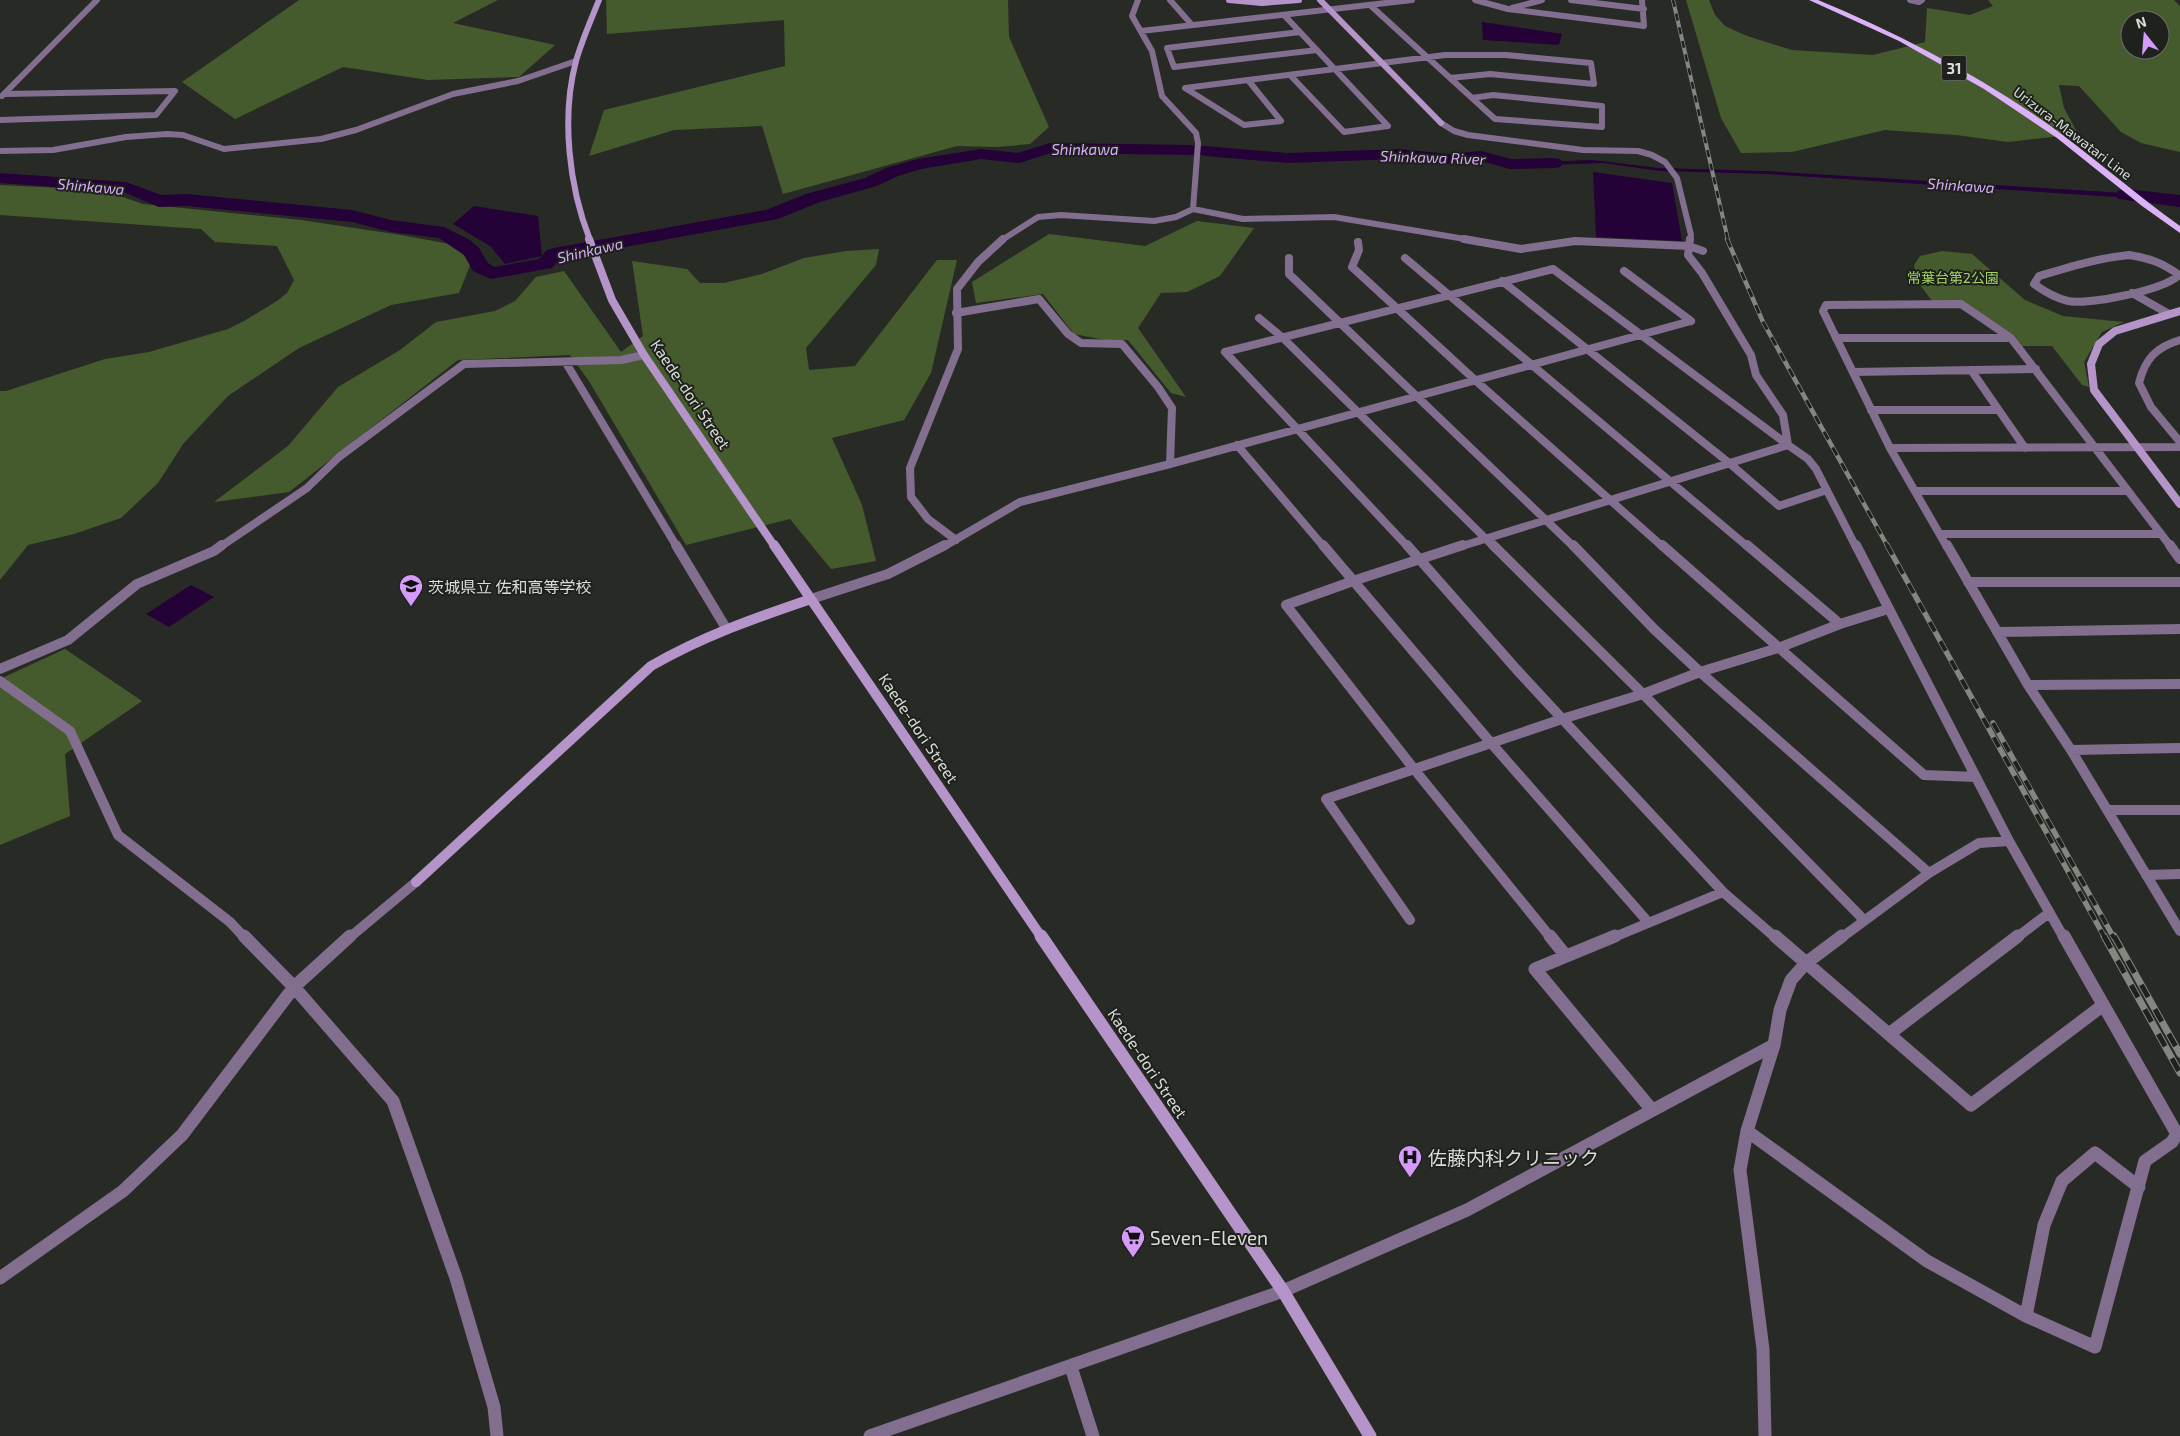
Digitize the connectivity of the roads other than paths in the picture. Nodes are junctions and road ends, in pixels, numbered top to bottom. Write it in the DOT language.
graph roads {
  1 [pos="97,0"];
  2 [pos="598,0"];
  3 [pos="1138,0"];
  4 [pos="1170,0"];
  5 [pos="1229,0"];
  6 [pos="1299,0"];
  7 [pos="1320,0"];
  8 [pos="1412,0"];
  9 [pos="1476,0"];
  10 [pos="1542,0"];
  11 [pos="1571,0"];
  12 [pos="1642,0"];
  13 [pos="1812,0"];
  14 [pos="1910,0"];
  15 [pos="1922,0"];
  16 [pos="1370,5"];
  17 [pos="1329,9"];
  18 [pos="1508,9"];
  19 [pos="1644,9"];
  20 [pos="1284,15"];
  21 [pos="1192,25"];
  22 [pos="1141,31"];
  23 [pos="1300,32"];
  24 [pos="1317,50"];
  25 [pos="1429,57"];
  26 [pos="576,61"];
  27 [pos="1382,63"];
  28 [pos="1335,69"];
  29 [pos="1290,75"];
  30 [pos="1450,78"];
  31 [pos="1248,80"];
  32 [pos="2,97"];
  33 [pos="1471,98"];
  34 [pos="0,120"];
  35 [pos="0,151"];
  36 [pos="1193,209"];
  37 [pos="2180,230"];
  38 [pos="1358,242"];
  39 [pos="1689,246"];
  40 [pos="1703,251"];
  41 [pos="1289,258"];
  42 [pos="1405,258"];
  43 [pos="1624,271"];
  44 [pos="1502,281"];
  45 [pos="2132,292"];
  46 [pos="1450,296"];
  47 [pos="1397,309"];
  48 [pos="2180,311"];
  49 [pos="956,313"];
  50 [pos="2168,314"];
  51 [pos="1259,318"];
  52 [pos="1342,323"];
  53 [pos="1639,335"];
  54 [pos="1283,338"];
  55 [pos="1836,338"];
  56 [pos="2011,338"];
  57 [pos="2180,340"];
  58 [pos="1586,349"];
  59 [pos="644,355"];
  60 [pos="566,363"];
  61 [pos="1532,364"];
  62 [pos="1971,370"];
  63 [pos="2036,370"];
  64 [pos="1852,372"];
  65 [pos="1475,380"];
  66 [pos="1418,395"];
  67 [pos="1871,410"];
  68 [pos="1998,410"];
  69 [pos="1358,412"];
  70 [pos="1299,429"];
  71 [pos="2180,442"];
  72 [pos="1237,445"];
  73 [pos="1788,445"];
  74 [pos="2095,447"];
  75 [pos="2136,447"];
  76 [pos="2180,447"];
  77 [pos="1890,448"];
  78 [pos="2025,448"];
  79 [pos="1728,462"];
  80 [pos="1170,464"];
  81 [pos="1670,480"];
  82 [pos="1827,490"];
  83 [pos="1915,491"];
  84 [pos="2128,491"];
  85 [pos="1612,500"];
  86 [pos="2180,504"];
  87 [pos="1548,520"];
  88 [pos="1940,534"];
  89 [pos="2161,534"];
  90 [pos="1486,539"];
  91 [pos="956,540"];
  92 [pos="1420,559"];
  93 [pos="2180,559"];
  94 [pos="1352,580"];
  95 [pos="1968,582"];
  96 [pos="2180,582"];
  97 [pos="811,599"];
  98 [pos="1888,609"];
  99 [pos="1840,624"];
  100 [pos="726,628"];
  101 [pos="2180,629"];
  102 [pos="1998,632"];
  103 [pos="1778,648"];
  104 [pos="0,669"];
  105 [pos="1700,672"];
  106 [pos="0,681"];
  107 [pos="2180,684"];
  108 [pos="2028,685"];
  109 [pos="1643,694"];
  110 [pos="1562,719"];
  111 [pos="1491,743"];
  112 [pos="2180,748"];
  113 [pos="2071,750"];
  114 [pos="1414,770"];
  115 [pos="1976,777"];
  116 [pos="2107,810"];
  117 [pos="2180,810"];
  118 [pos="2008,841"];
  119 [pos="1929,873"];
  120 [pos="2180,874"];
  121 [pos="2146,875"];
  122 [pos="1723,892"];
  123 [pos="2050,913"];
  124 [pos="1410,920"];
  125 [pos="1864,920"];
  126 [pos="1648,922"];
  127 [pos="2180,931"];
  128 [pos="1566,956"];
  129 [pos="1806,963"];
  130 [pos="294,987"];
  131 [pos="2102,1006"];
  132 [pos="1889,1034"];
  133 [pos="1774,1045"];
  134 [pos="1652,1110"];
  135 [pos="1747,1131"];
  136 [pos="2139,1187"];
  137 [pos="0,1278"];
  138 [pos="1283,1291"];
  139 [pos="2026,1316"];
  140 [pos="1071,1367"];
  141 [pos="497,1436"];
  142 [pos="870,1436"];
  143 [pos="1093,1436"];
  144 [pos="1370,1436"];
  145 [pos="1765,1436"];
  1 -- 32 [label="street"];
  2 -- 26 [label="street, Kaede-dori Street"];
  3 -- 22 [label="street"];
  4 -- 21 [label="street"];
  5 -- 6 [label="street"];
  7 -- 17 [label="street"];
  8 -- 16 [label="street"];
  9 -- 18 [label="street"];
  10 -- 18 [label="street"];
  11 -- 19 [label="street"];
  12 -- 19 [label="street"];
  13 -- 37 [label="main road, Urizura-Mawatari Line / 31"];
  14 -- 15 [label="street"];
  16 -- 17 [label="street"];
  16 -- 25 [label="street"];
  17 -- 20 [label="street"];
  17 -- 27 [label="street"];
  18 -- 19 [label="street"];
  20 -- 21 [label="street"];
  20 -- 23 [label="street"];
  21 -- 22 [label="street"];
  22 -- 36 [label="street"];
  23 -- 24 [label="street"];
  23 -- 24 [label="street"];
  24 -- 28 [label="street"];
  25 -- 27 [label="street"];
  25 -- 30 [label="street"];
  25 -- 30 [label="street"];
  26 -- 35 [label="street"];
  26 -- 59 [label="street, Kaede-dori Street"];
  27 -- 28 [label="street"];
  27 -- 39 [label="street"];
  28 -- 29 [label="street"];
  28 -- 29 [label="street"];
  29 -- 31 [label="street"];
  30 -- 33 [label="street"];
  31 -- 31 [label="street"];
  32 -- 34 [label="street"];
  33 -- 33 [label="street"];
  36 -- 39 [label="street"];
  36 -- 49 [label="street"];
  38 -- 47 [label="street"];
  39 -- 40 [label="street"];
  39 -- 73 [label="street"];
  41 -- 52 [label="street"];
  42 -- 46 [label="street"];
  43 -- 53 [label="street"];
  44 -- 46 [label="street"];
  44 -- 53 [label="street"];
  44 -- 58 [label="street"];
  45 -- 45 [label="street"];
  45 -- 50 [label="street"];
  46 -- 47 [label="street"];
  46 -- 61 [label="street"];
  47 -- 52 [label="street"];
  47 -- 65 [label="street"];
  48 -- 50 [label="street"];
  49 -- 80 [label="street"];
  49 -- 91 [label="street"];
  50 -- 75 [label="street"];
  51 -- 54 [label="street"];
  52 -- 54 [label="street"];
  52 -- 66 [label="street"];
  53 -- 58 [label="street"];
  53 -- 73 [label="street"];
  54 -- 69 [label="street"];
  54 -- 70 [label="street"];
  55 -- 56 [label="street"];
  55 -- 56 [label="street"];
  55 -- 64 [label="street"];
  56 -- 63 [label="street"];
  57 -- 71 [label="street"];
  58 -- 61 [label="street"];
  58 -- 79 [label="street"];
  59 -- 60 [label="street"];
  59 -- 97 [label="street, Kaede-dori Street"];
  60 -- 100 [label="street"];
  60 -- 104 [label="street"];
  61 -- 65 [label="street"];
  61 -- 81 [label="street"];
  62 -- 63 [label="street"];
  62 -- 64 [label="street"];
  62 -- 68 [label="street"];
  63 -- 74 [label="street"];
  64 -- 67 [label="street"];
  65 -- 66 [label="street"];
  65 -- 85 [label="street"];
  66 -- 69 [label="street"];
  66 -- 87 [label="street"];
  67 -- 68 [label="street"];
  67 -- 77 [label="street"];
  68 -- 78 [label="street"];
  69 -- 70 [label="street"];
  69 -- 90 [label="street"];
  70 -- 72 [label="street"];
  70 -- 92 [label="street"];
  72 -- 80 [label="street"];
  72 -- 94 [label="street"];
  73 -- 79 [label="street"];
  73 -- 82 [label="street"];
  74 -- 75 [label="street"];
  74 -- 78 [label="street"];
  74 -- 84 [label="street"];
  75 -- 76 [label="street"];
  75 -- 86 [label="street"];
  77 -- 78 [label="street"];
  77 -- 83 [label="street"];
  79 -- 81 [label="street"];
  79 -- 82 [label="street"];
  80 -- 91 [label="street"];
  81 -- 85 [label="street"];
  81 -- 99 [label="street"];
  82 -- 98 [label="street"];
  83 -- 84 [label="street"];
  83 -- 88 [label="street"];
  84 -- 89 [label="street"];
  85 -- 87 [label="street"];
  85 -- 103 [label="street"];
  87 -- 90 [label="street"];
  87 -- 105 [label="street"];
  88 -- 89 [label="street"];
  88 -- 95 [label="street"];
  89 -- 93 [label="street"];
  90 -- 92 [label="street"];
  90 -- 109 [label="street"];
  91 -- 97 [label="street"];
  92 -- 94 [label="street"];
  92 -- 110 [label="street"];
  94 -- 111 [label="street"];
  94 -- 114 [label="street"];
  95 -- 96 [label="street"];
  95 -- 102 [label="street"];
  97 -- 100 [label="street"];
  97 -- 138 [label="street, Kaede-dori Street"];
  98 -- 99 [label="street"];
  98 -- 115 [label="street"];
  99 -- 103 [label="street"];
  100 -- 130 [label="street"];
  101 -- 102 [label="street"];
  102 -- 108 [label="street"];
  103 -- 105 [label="street"];
  103 -- 115 [label="street"];
  105 -- 109 [label="street"];
  105 -- 119 [label="street"];
  106 -- 130 [label="street"];
  107 -- 108 [label="street"];
  108 -- 113 [label="street"];
  109 -- 110 [label="street"];
  109 -- 125 [label="street"];
  110 -- 111 [label="street"];
  110 -- 122 [label="street"];
  111 -- 114 [label="street"];
  111 -- 126 [label="street"];
  112 -- 113 [label="street"];
  113 -- 116 [label="street"];
  114 -- 124 [label="street"];
  114 -- 128 [label="street"];
  115 -- 118 [label="street"];
  116 -- 117 [label="street"];
  116 -- 121 [label="street"];
  118 -- 119 [label="street"];
  118 -- 123 [label="street"];
  119 -- 125 [label="street"];
  120 -- 121 [label="street"];
  121 -- 127 [label="street"];
  122 -- 126 [label="street"];
  122 -- 129 [label="street"];
  123 -- 131 [label="street"];
  123 -- 132 [label="street"];
  125 -- 129 [label="street"];
  126 -- 128 [label="street"];
  128 -- 134 [label="street"];
  129 -- 132 [label="street"];
  129 -- 133 [label="street"];
  130 -- 137 [label="street"];
  130 -- 141 [label="street"];
  131 -- 132 [label="street"];
  131 -- 136 [label="street"];
  133 -- 134 [label="street"];
  133 -- 135 [label="street"];
  134 -- 138 [label="street"];
  135 -- 139 [label="street"];
  135 -- 145 [label="street"];
  136 -- 139 [label="street"];
  136 -- 139 [label="street"];
  138 -- 140 [label="street"];
  138 -- 144 [label="street, Kaede-dori Street"];
  140 -- 142 [label="street"];
  140 -- 143 [label="street"];
}
